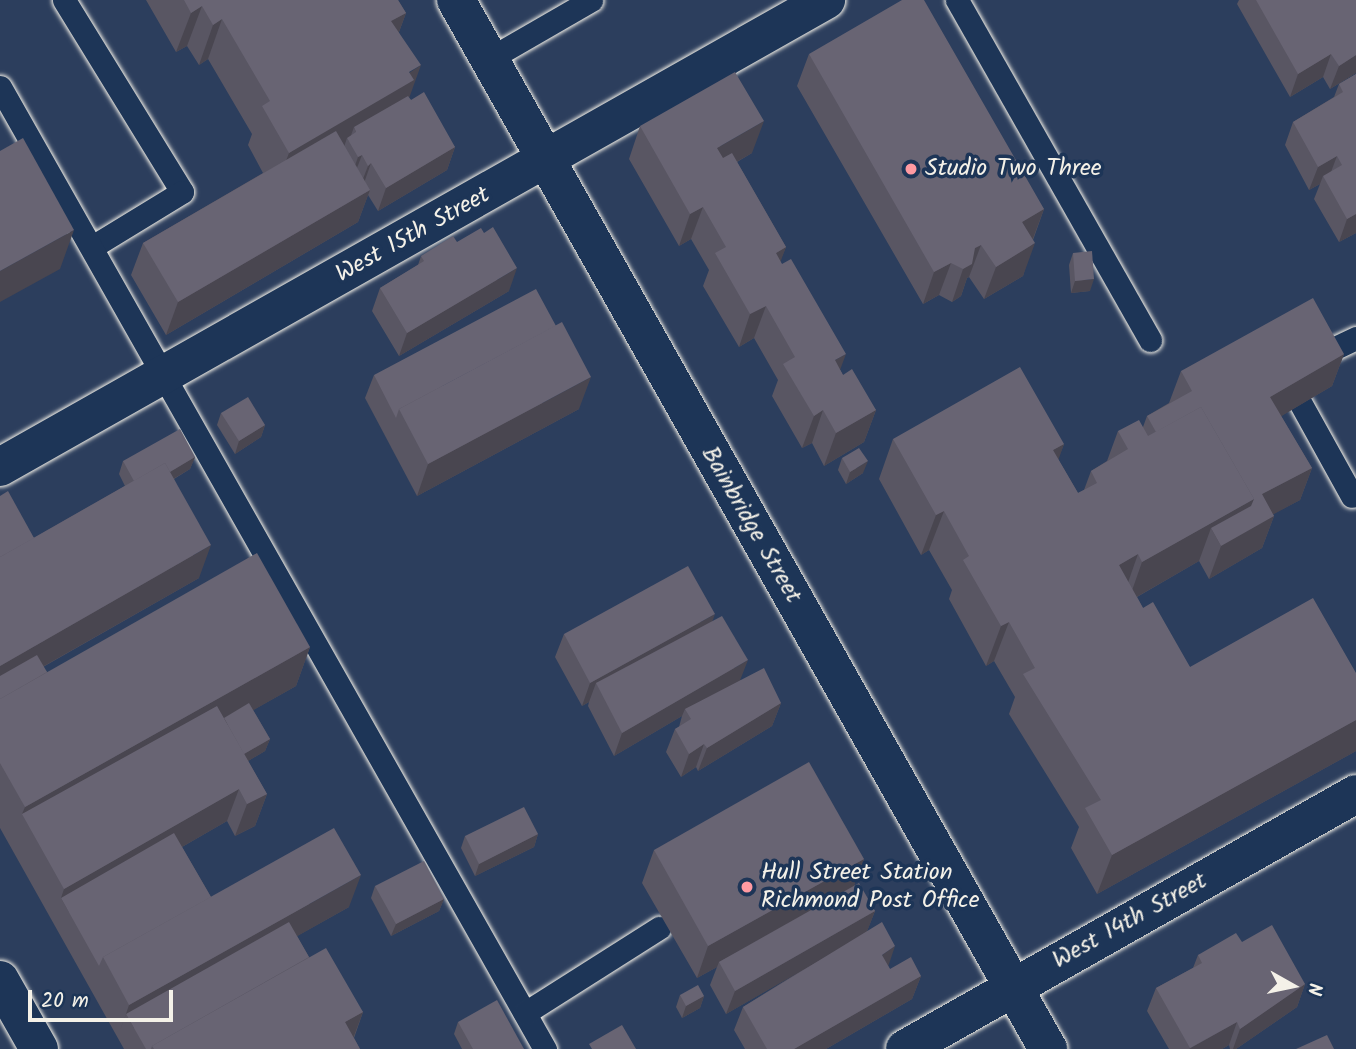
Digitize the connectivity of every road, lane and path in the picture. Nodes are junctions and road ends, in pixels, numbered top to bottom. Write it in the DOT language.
graph roads {
  1 [pos="64,0"];
  2 [pos="456,0"];
  3 [pos="591,0"];
  4 [pos="826,0"];
  5 [pos="957,0"];
  6 [pos="489,59"];
  7 [pos="0,87"];
  8 [pos="544,161"];
  9 [pos="92,247"];
  10 [pos="1356,338"];
  11 [pos="1150,340"];
  12 [pos="1316,357"];
  13 [pos="164,375"];
  14 [pos="1301,404"];
  15 [pos="0,467"];
  16 [pos="1355,498"];
  17 [pos="1356,794"];
  18 [pos="659,928"];
  19 [pos="0,980"];
  20 [pos="1013,988"];
  21 [pos="525,1013"];
  22 [pos="39,1049"];
  23 [pos="545,1049"];
  24 [pos="905,1049"];
  25 [pos="1048,1049"];
  1 -- 9 [label="lane"];
  2 -- 6 [label="street, Bainbridge Street"];
  3 -- 6 [label="lane"];
  4 -- 8 [label="street, West 15th Street"];
  5 -- 11 [label="lane"];
  6 -- 8 [label="street, Bainbridge Street"];
  7 -- 9 [label="lane"];
  8 -- 13 [label="street, West 15th Street"];
  8 -- 20 [label="street, Bainbridge Street"];
  9 -- 13 [label="lane"];
  10 -- 12 [label="lane"];
  13 -- 15 [label="street, West 15th Street"];
  13 -- 21 [label="lane"];
  14 -- 16 [label="lane"];
  17 -- 20 [label="street, West 14th Street"];
  18 -- 21 [label="lane"];
  19 -- 22 [label="street"];
  20 -- 24 [label="street, West 14th Street"];
  20 -- 25 [label="street, Bainbridge Street"];
  21 -- 23 [label="lane"];
}
